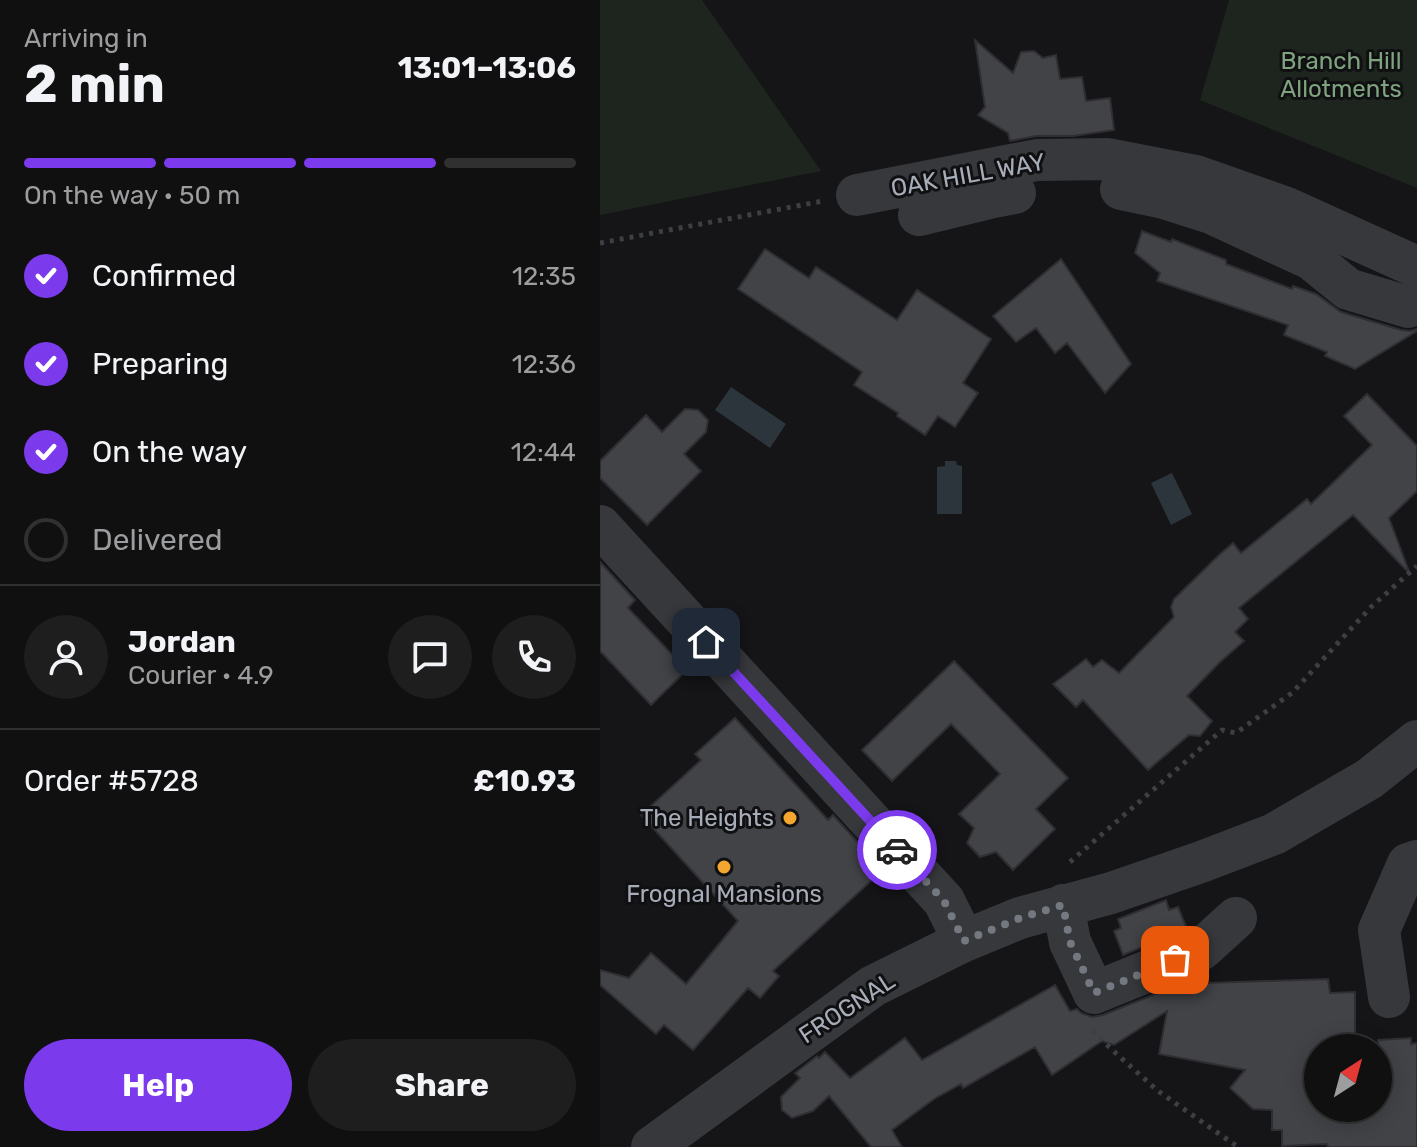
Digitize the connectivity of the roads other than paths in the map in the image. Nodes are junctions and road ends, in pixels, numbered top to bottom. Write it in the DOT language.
graph roads {
  1 [pos="857,195"];
  2 [pos="919,215"];
  3 [pos="1417,267"];
  4 [pos="1417,302"];
  5 [pos="600,526"];
  6 [pos="1417,741"];
  7 [pos="1417,861"];
  8 [pos="1063,905"];
  9 [pos="1236,918"];
  10 [pos="964,941"];
  11 [pos="1389,997"];
  12 [pos="652,1147"];
  1 -- 3 [label="street, OAK HILL WAY"];
  2 -- 4 [label="street, OAK HILL WAY"];
  5 -- 10 [label="street"];
  6 -- 8 [label="street, FROGNAL"];
  7 -- 11 [label="street"];
  8 -- 9 [label="street"];
  8 -- 10 [label="street, FROGNAL"];
  10 -- 12 [label="street, FROGNAL"];
}
